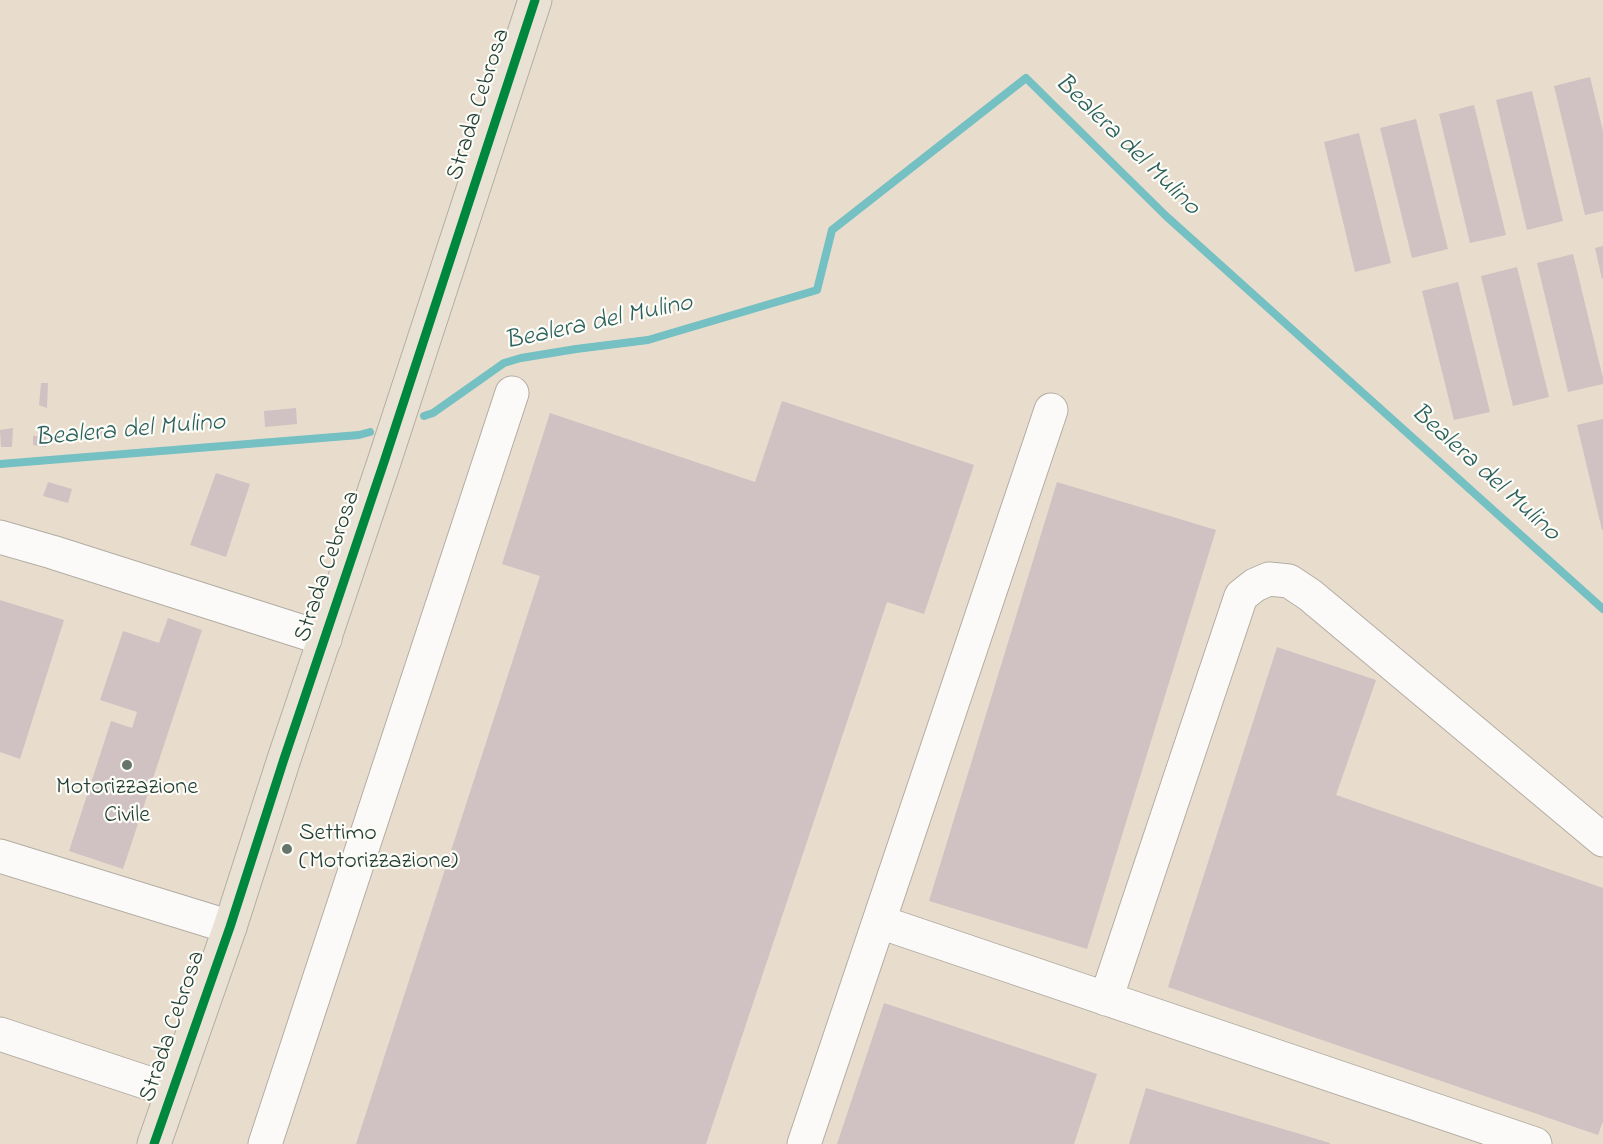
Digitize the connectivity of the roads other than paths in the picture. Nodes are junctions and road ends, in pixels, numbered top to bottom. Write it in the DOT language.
graph roads {
  1 [pos="535,0"];
  2 [pos="512,393"];
  3 [pos="1051,410"];
  4 [pos="0,537"];
  5 [pos="325,639"];
  6 [pos="1603,840"];
  7 [pos="0,856"];
  8 [pos="880,922"];
  9 [pos="230,927"];
  10 [pos="1106,999"];
  11 [pos="0,1034"];
  12 [pos="172,1091"];
  13 [pos="154,1144"];
  14 [pos="265,1144"];
  15 [pos="804,1144"];
  16 [pos="1535,1144"];
  1 -- 5 [label="main road, Strada Cebrosa"];
  2 -- 14 [label="lane"];
  3 -- 8 [label="lane"];
  4 -- 5 [label="lane"];
  5 -- 9 [label="main road, Strada Cebrosa"];
  6 -- 10 [label="lane"];
  7 -- 9 [label="lane"];
  8 -- 10 [label="lane"];
  8 -- 15 [label="lane"];
  9 -- 12 [label="main road, Strada Cebrosa"];
  10 -- 16 [label="lane"];
  11 -- 12 [label="lane"];
  12 -- 13 [label="main road, Strada Cebrosa"];
}
